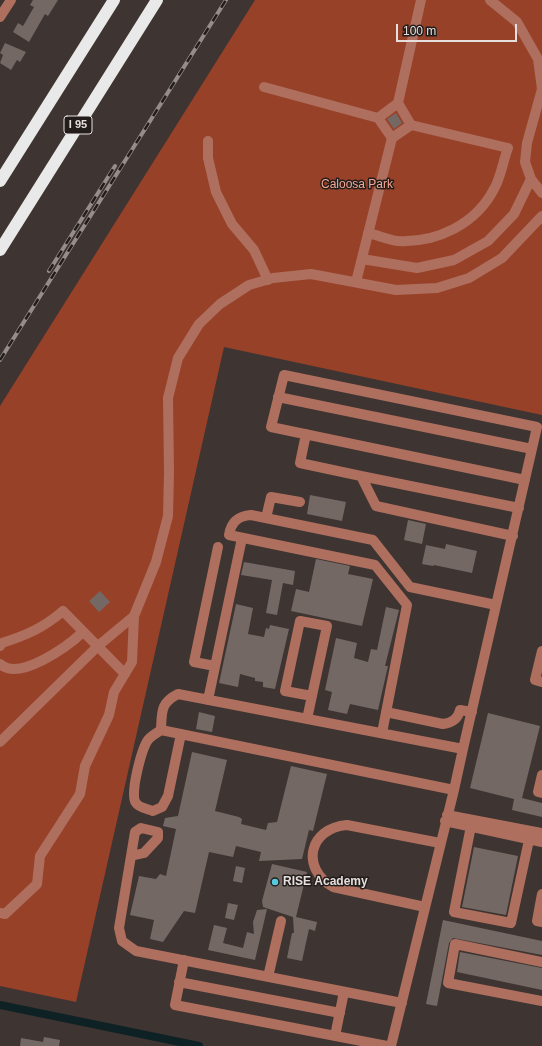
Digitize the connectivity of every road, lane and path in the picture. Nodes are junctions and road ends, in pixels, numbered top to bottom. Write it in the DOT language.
graph roads {
  1 [pos="10,0"];
  2 [pos="114,0"];
  3 [pos="157,0"];
  4 [pos="421,0"];
  5 [pos="490,0"];
  6 [pos="0,17"];
  7 [pos="264,87"];
  8 [pos="398,103"];
  9 [pos="378,118"];
  10 [pos="411,125"];
  11 [pos="392,138"];
  12 [pos="208,141"];
  13 [pos="508,148"];
  14 [pos="526,152"];
  15 [pos="531,180"];
  16 [pos="0,181"];
  17 [pos="542,193"];
  18 [pos="542,216"];
  19 [pos="368,233"];
  20 [pos="0,250"];
  21 [pos="362,258"];
  22 [pos="268,280"];
  23 [pos="356,282"];
  24 [pos="278,398"];
  25 [pos="306,434"];
  26 [pos="532,449"];
  27 [pos="361,476"];
  28 [pos="525,480"];
  29 [pos="300,502"];
  30 [pos="519,508"];
  31 [pos="266,518"];
  32 [pos="512,536"];
  33 [pos="242,538"];
  34 [pos="218,547"];
  35 [pos="496,605"];
  36 [pos="134,616"];
  37 [pos="83,632"];
  38 [pos="0,646"];
  39 [pos="98,646"];
  40 [pos="542,651"];
  41 [pos="0,664"];
  42 [pos="215,666"];
  43 [pos="125,674"];
  44 [pos="542,682"];
  45 [pos="312,696"];
  46 [pos="208,700"];
  47 [pos="386,712"];
  48 [pos="472,712"];
  49 [pos="307,719"];
  50 [pos="161,730"];
  51 [pos="382,733"];
  52 [pos="180,734"];
  53 [pos="0,742"];
  54 [pos="463,749"];
  55 [pos="542,775"];
  56 [pos="454,790"];
  57 [pos="542,793"];
  58 [pos="446,818"];
  59 [pos="471,824"];
  60 [pos="542,833"];
  61 [pos="529,840"];
  62 [pos="542,842"];
  63 [pos="440,843"];
  64 [pos="132,856"];
  65 [pos="542,894"];
  66 [pos="425,907"];
  67 [pos="0,913"];
  68 [pos="281,922"];
  69 [pos="542,922"];
  70 [pos="184,960"];
  71 [pos="542,962"];
  72 [pos="268,977"];
  73 [pos="179,982"];
  74 [pos="344,992"];
  75 [pos="542,1001"];
  76 [pos="402,1003"];
  77 [pos="340,1013"];
  78 [pos="335,1036"];
  79 [pos="387,1046"];
  80 [pos="391,1046"];
  1 -- 6 [label="street"];
  2 -- 16 [label="highway"];
  3 -- 20 [label="highway, I 95"];
  4 -- 8 [label="street"];
  5 -- 14 [label="street"];
  7 -- 9 [label="street"];
  8 -- 9 [label="street"];
  8 -- 10 [label="street"];
  9 -- 11 [label="street"];
  10 -- 11 [label="street"];
  10 -- 13 [label="street"];
  11 -- 19 [label="street"];
  12 -- 22 [label="street"];
  13 -- 14 [label="street"];
  13 -- 19 [label="street"];
  14 -- 15 [label="street"];
  15 -- 17 [label="street"];
  15 -- 21 [label="street"];
  18 -- 23 [label="street"];
  19 -- 21 [label="street"];
  21 -- 23 [label="street"];
  22 -- 23 [label="street"];
  22 -- 36 [label="street"];
  24 -- 25 [label="street"];
  24 -- 26 [label="street"];
  24 -- 26 [label="street"];
  25 -- 27 [label="street"];
  25 -- 28 [label="street"];
  26 -- 28 [label="street"];
  27 -- 30 [label="street"];
  27 -- 32 [label="street"];
  28 -- 30 [label="street"];
  29 -- 31 [label="street"];
  30 -- 32 [label="street"];
  31 -- 33 [label="street"];
  31 -- 35 [label="street"];
  32 -- 35 [label="street"];
  33 -- 42 [label="street"];
  33 -- 47 [label="street"];
  34 -- 42 [label="street"];
  35 -- 48 [label="street"];
  36 -- 39 [label="street"];
  36 -- 43 [label="street"];
  37 -- 38 [label="street"];
  37 -- 39 [label="street"];
  37 -- 41 [label="street"];
  39 -- 43 [label="street"];
  39 -- 53 [label="street"];
  40 -- 44 [label="street"];
  42 -- 46 [label="street"];
  43 -- 67 [label="street"];
  45 -- 45 [label="street"];
  45 -- 49 [label="street"];
  46 -- 49 [label="street"];
  46 -- 50 [label="street"];
  47 -- 48 [label="street"];
  47 -- 51 [label="street"];
  48 -- 54 [label="street"];
  49 -- 51 [label="street"];
  50 -- 52 [label="street"];
  50 -- 52 [label="street"];
  51 -- 54 [label="street"];
  52 -- 56 [label="street"];
  54 -- 56 [label="street"];
  55 -- 57 [label="street"];
  56 -- 58 [label="street"];
  58 -- 59 [label="street"];
  58 -- 63 [label="street"];
  59 -- 60 [label="street"];
  59 -- 61 [label="street"];
  59 -- 61 [label="street"];
  61 -- 62 [label="street"];
  63 -- 66 [label="street"];
  63 -- 66 [label="street"];
  64 -- 70 [label="street"];
  65 -- 69 [label="street"];
  66 -- 76 [label="street"];
  68 -- 72 [label="street"];
  70 -- 72 [label="street"];
  70 -- 73 [label="street"];
  71 -- 75 [label="street"];
  72 -- 74 [label="street"];
  73 -- 77 [label="street"];
  73 -- 78 [label="street"];
  74 -- 76 [label="street"];
  74 -- 77 [label="street"];
  76 -- 80 [label="street"];
  77 -- 78 [label="street"];
  78 -- 79 [label="street"];
}
